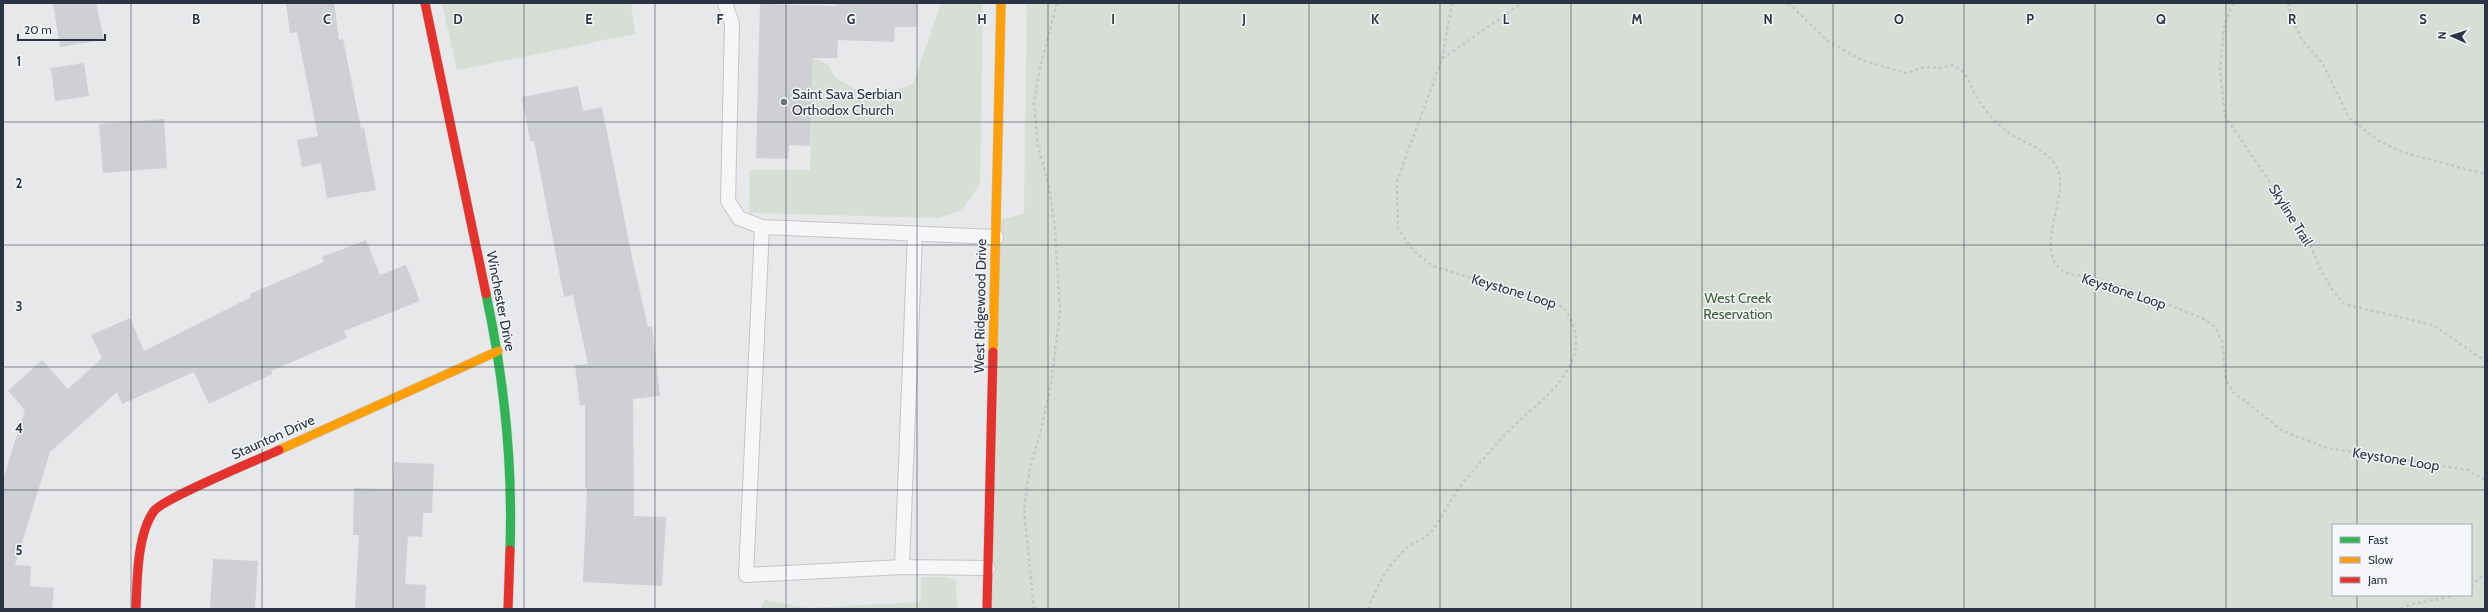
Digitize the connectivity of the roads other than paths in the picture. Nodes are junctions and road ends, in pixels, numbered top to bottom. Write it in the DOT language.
graph roads {
  1 [pos="425,3"];
  2 [pos="725,3"];
  3 [pos="1001,3"];
  4 [pos="762,226"];
  5 [pos="915,234"];
  6 [pos="996,237"];
  7 [pos="498,351"];
  8 [pos="902,567"];
  9 [pos="988,568"];
  10 [pos="136,609"];
  11 [pos="508,609"];
  12 [pos="987,609"];
  1 -- 7 [label="street, Winchester Drive"];
  2 -- 4 [label="lane"];
  3 -- 6 [label="street, West Ridgewood Drive"];
  4 -- 5 [label="lane"];
  4 -- 8 [label="lane"];
  5 -- 6 [label="lane"];
  5 -- 8 [label="lane"];
  6 -- 9 [label="street, West Ridgewood Drive"];
  7 -- 10 [label="street, Staunton Drive"];
  7 -- 11 [label="street, Winchester Drive"];
  8 -- 9 [label="lane"];
  9 -- 12 [label="street, West Ridgewood Drive"];
}
